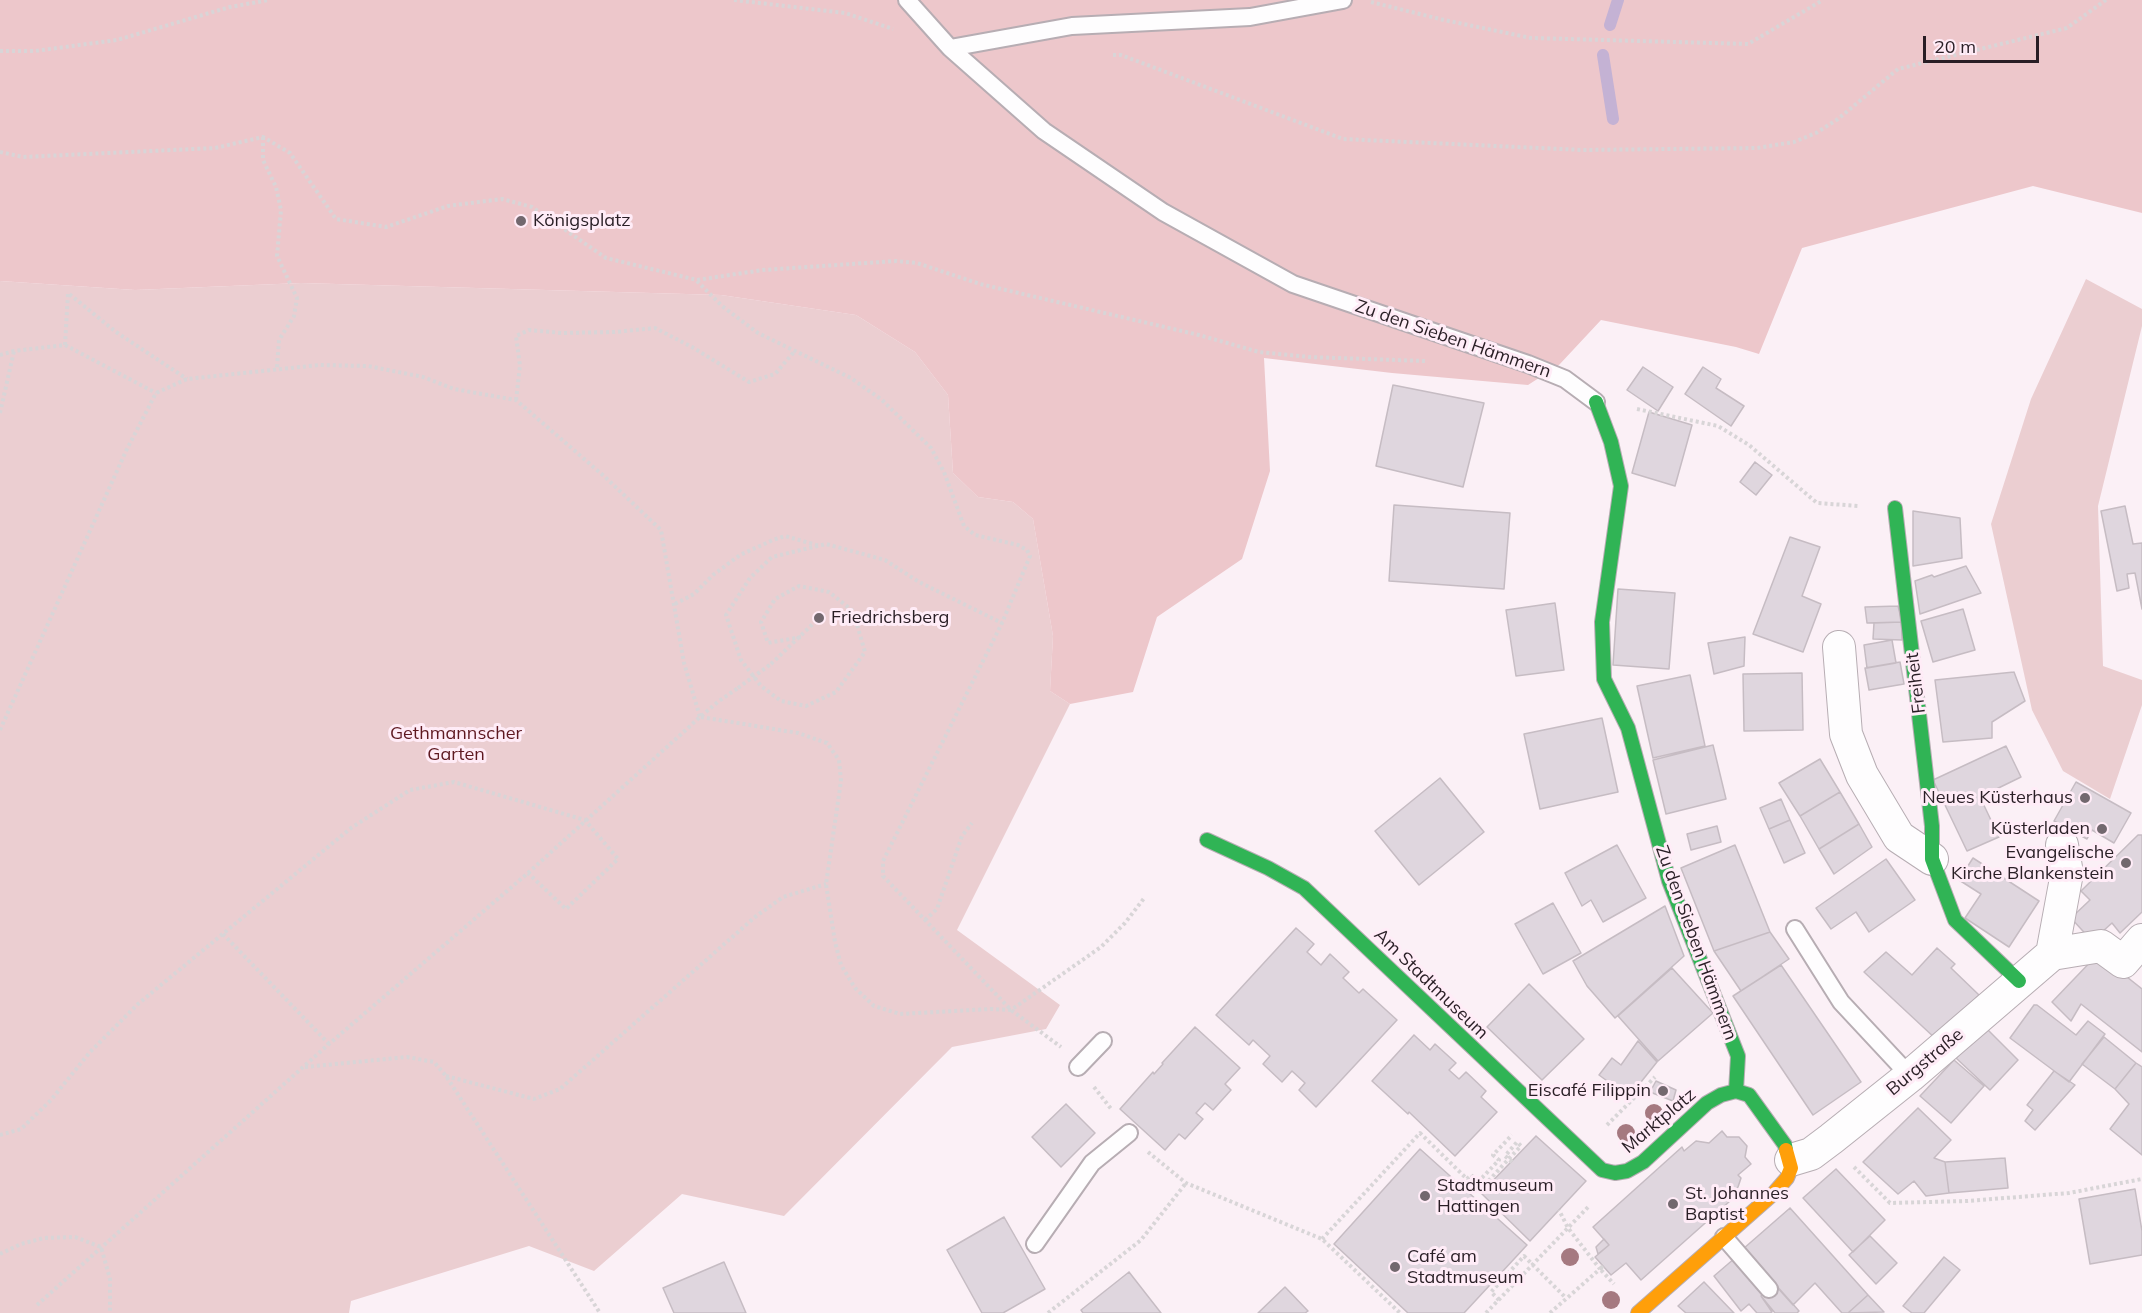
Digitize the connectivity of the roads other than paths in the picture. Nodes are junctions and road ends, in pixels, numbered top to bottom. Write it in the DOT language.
graph roads {
  1 [pos="907,0"];
  2 [pos="1343,0"];
  3 [pos="950,48"];
  4 [pos="1596,402"];
  5 [pos="1895,508"];
  6 [pos="1839,647"];
  7 [pos="1207,840"];
  8 [pos="2062,845"];
  9 [pos="1932,859"];
  10 [pos="1795,929"];
  11 [pos="2142,940"];
  12 [pos="2052,954"];
  13 [pos="2019,981"];
  14 [pos="1103,1041"];
  15 [pos="1078,1067"];
  16 [pos="1910,1076"];
  17 [pos="1736,1091"];
  18 [pos="1130,1133"];
  19 [pos="1791,1160"];
  20 [pos="1616,1173"];
  21 [pos="1724,1237"];
  22 [pos="1035,1244"];
  23 [pos="1769,1289"];
  24 [pos="1638,1313"];
  1 -- 3 [label="lane, Zu den Sieben Hämmern"];
  2 -- 3 [label="lane"];
  3 -- 4 [label="lane, Zu den Sieben Hämmern"];
  4 -- 17 [label="street, Zu den Sieben Hämmern"];
  5 -- 9 [label="street, Freiheit"];
  6 -- 9 [label="street"];
  7 -- 20 [label="street, Am Stadtmuseum"];
  8 -- 12 [label="street"];
  9 -- 13 [label="street, Freiheit"];
  10 -- 16 [label="lane"];
  11 -- 12 [label="street"];
  12 -- 13 [label="street, Burgstraße"];
  13 -- 16 [label="street, Burgstraße"];
  14 -- 15 [label="lane"];
  16 -- 19 [label="street, Burgstraße"];
  17 -- 19 [label="street"];
  17 -- 20 [label="street, Marktplatz"];
  18 -- 22 [label="lane"];
  19 -- 21 [label="street"];
  21 -- 23 [label="lane"];
  21 -- 24 [label="street"];
}
